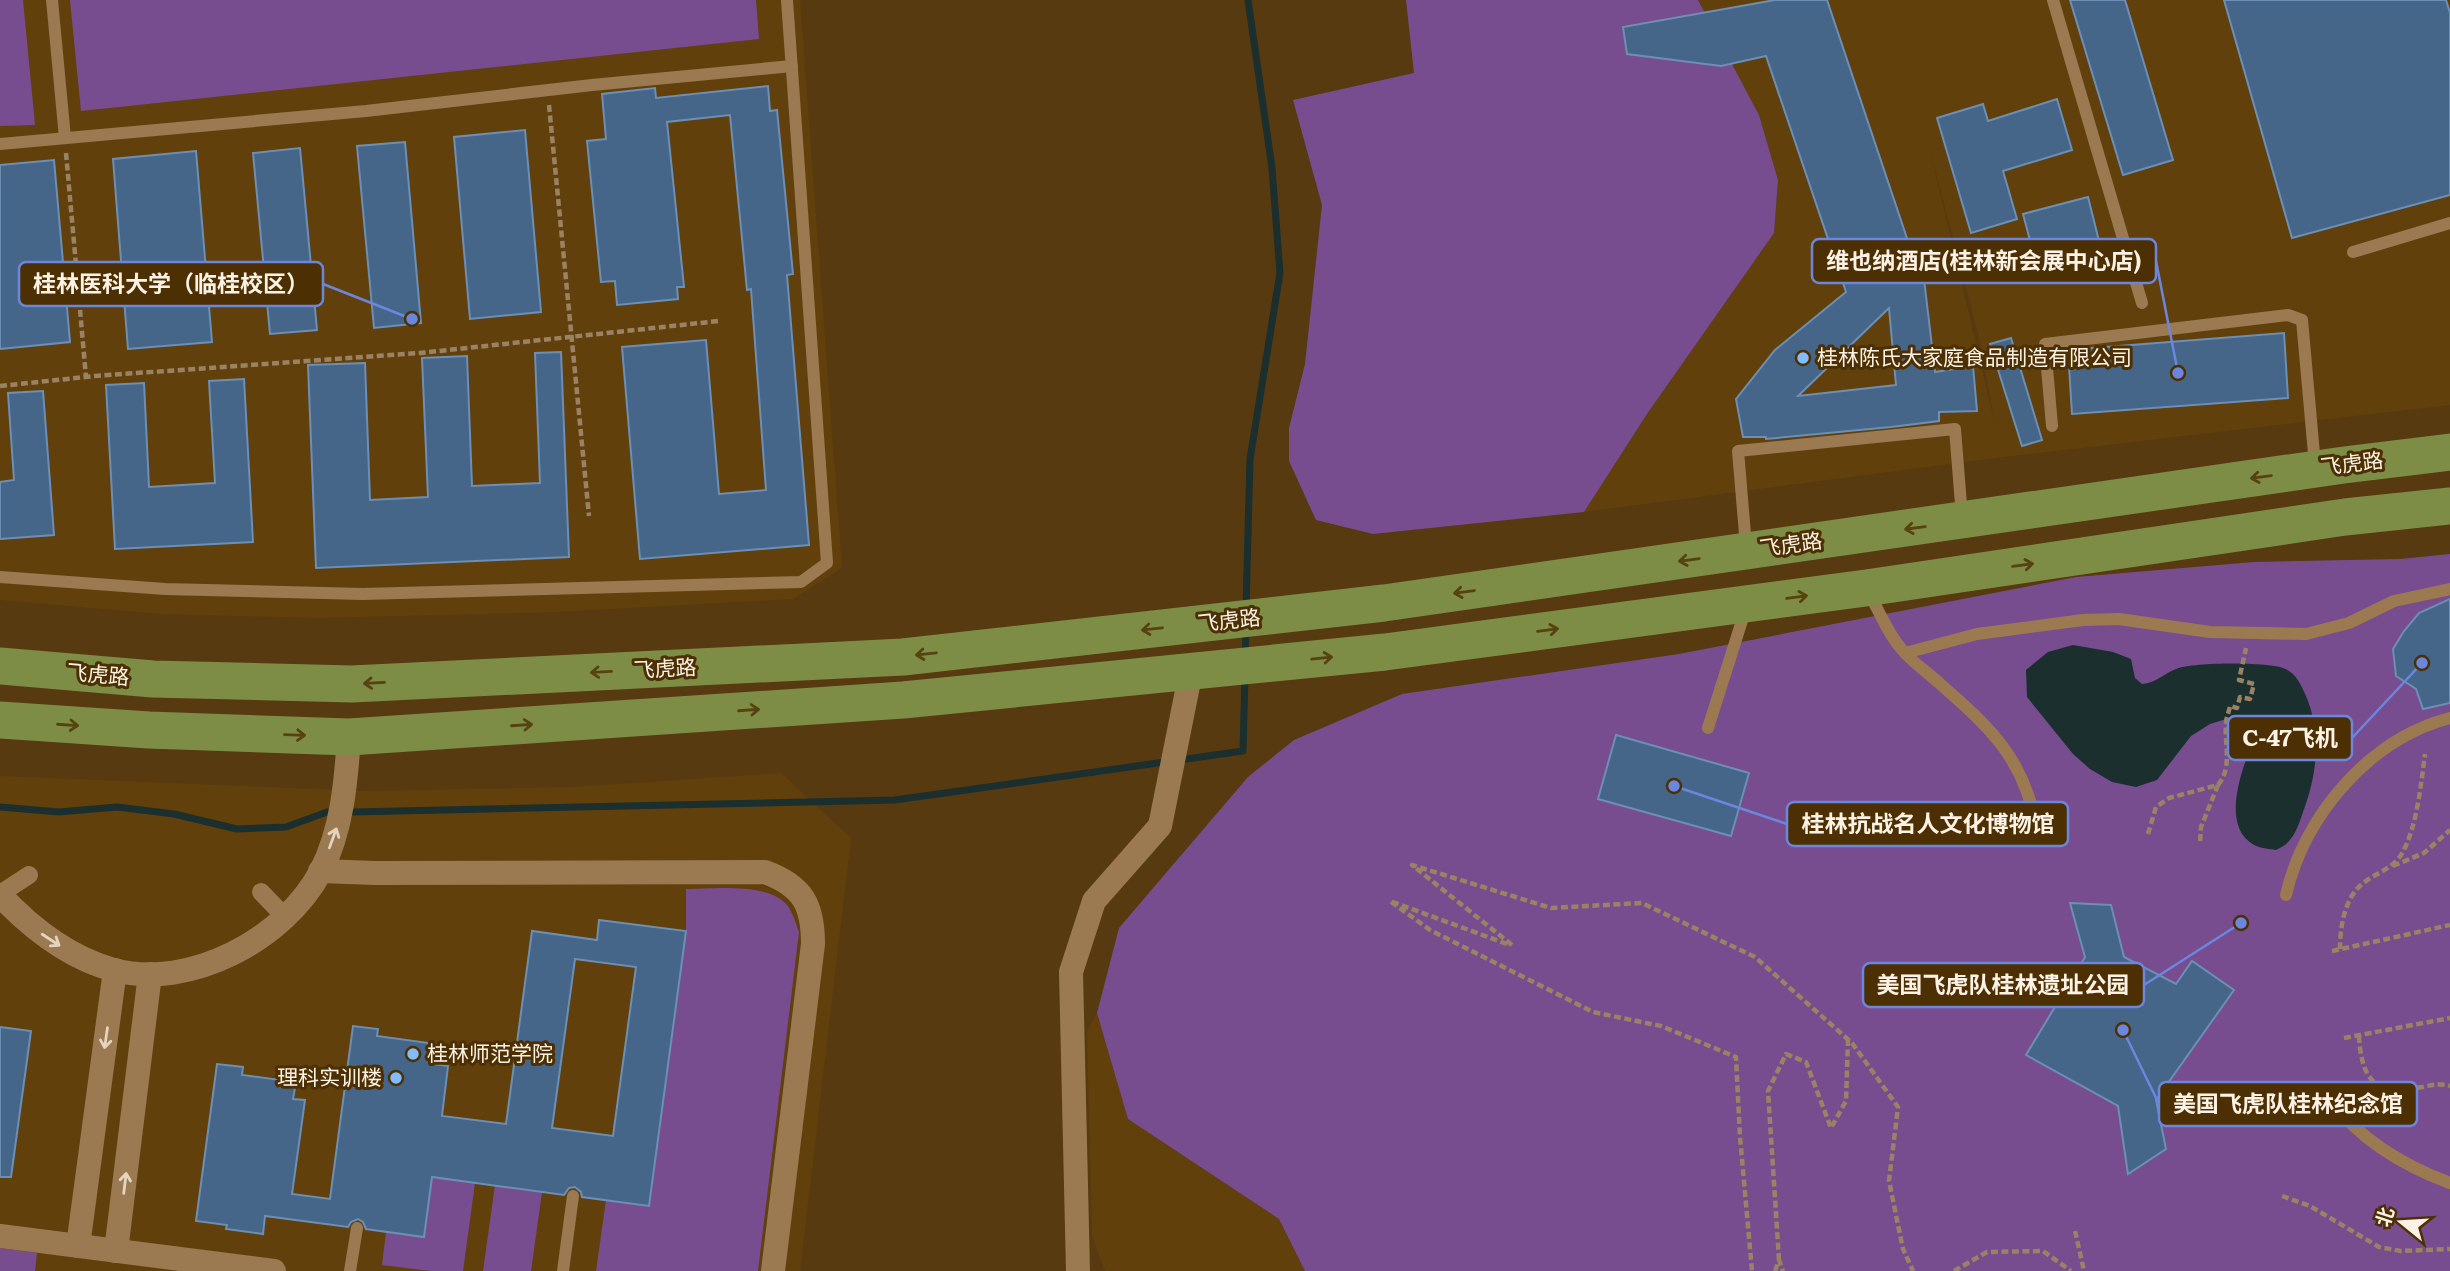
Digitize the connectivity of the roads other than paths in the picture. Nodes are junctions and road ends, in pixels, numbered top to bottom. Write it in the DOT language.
graph roads {
  1 [pos="52,0"];
  2 [pos="787,0"];
  3 [pos="2053,0"];
  4 [pos="792,66"];
  5 [pos="65,138"];
  6 [pos="0,144"];
  7 [pos="2450,223"];
  8 [pos="2353,252"];
  9 [pos="2142,303"];
  10 [pos="2052,426"];
  11 [pos="2450,452"];
  12 [pos="2315,469"];
  13 [pos="2450,506"];
  14 [pos="1962,521"];
  15 [pos="1746,552"];
  16 [pos="0,576"];
  17 [pos="1866,588"];
  18 [pos="2450,589"];
  19 [pos="1748,604"];
  20 [pos="1905,653"];
  21 [pos="0,666"];
  22 [pos="1191,671"];
  23 [pos="2450,718"];
  24 [pos="0,720"];
  25 [pos="1707,728"];
  26 [pos="349,737"];
  27 [pos="2036,826"];
  28 [pos="320,871"];
  29 [pos="29,875"];
  30 [pos="261,892"];
  31 [pos="0,894"];
  32 [pos="2286,895"];
  33 [pos="285,917"];
  34 [pos="115,970"];
  35 [pos="150,974"];
  36 [pos="2332,1102"];
  37 [pos="2450,1183"];
  38 [pos="573,1196"];
  39 [pos="357,1228"];
  40 [pos="0,1236"];
  41 [pos="78,1246"];
  42 [pos="116,1251"];
  43 [pos="274,1271"];
  44 [pos="350,1271"];
  45 [pos="563,1271"];
  46 [pos="773,1271"];
  47 [pos="1078,1271"];
  1 -- 5 [label="lane"];
  2 -- 4 [label="lane"];
  3 -- 9 [label="lane"];
  4 -- 5 [label="lane"];
  4 -- 16 [label="lane"];
  5 -- 6 [label="lane"];
  7 -- 8 [label="lane"];
  10 -- 12 [label="lane"];
  11 -- 12 [label="main road, 飞虎路"];
  12 -- 14 [label="main road, 飞虎路, one-way"];
  17 -- 13 [label="main road, one-way"];
  14 -- 15 [label="main road, 飞虎路, one-way"];
  14 -- 15 [label="lane"];
  15 -- 21 [label="main road, 飞虎路, one-way"];
  19 -- 17 [label="main road, one-way"];
  17 -- 20 [label="lane"];
  18 -- 20 [label="lane"];
  22 -- 19 [label="main road, one-way"];
  19 -- 25 [label="lane"];
  20 -- 27 [label="lane"];
  26 -- 22 [label="main road, one-way"];
  22 -- 47 [label="street"];
  23 -- 32 [label="lane"];
  24 -- 26 [label="main road, one-way"];
  28 -- 26 [label="street, one-way"];
  28 -- 33 [label="street"];
  28 -- 46 [label="street"];
  29 -- 31 [label="street"];
  30 -- 33 [label="street"];
  31 -- 34 [label="street, one-way"];
  33 -- 35 [label="street"];
  34 -- 35 [label="street"];
  34 -- 41 [label="street, one-way"];
  42 -- 35 [label="street, one-way"];
  36 -- 37 [label="lane"];
  38 -- 45 [label="lane"];
  39 -- 44 [label="lane"];
  40 -- 41 [label="street"];
  41 -- 42 [label="street"];
  42 -- 43 [label="street"];
}
